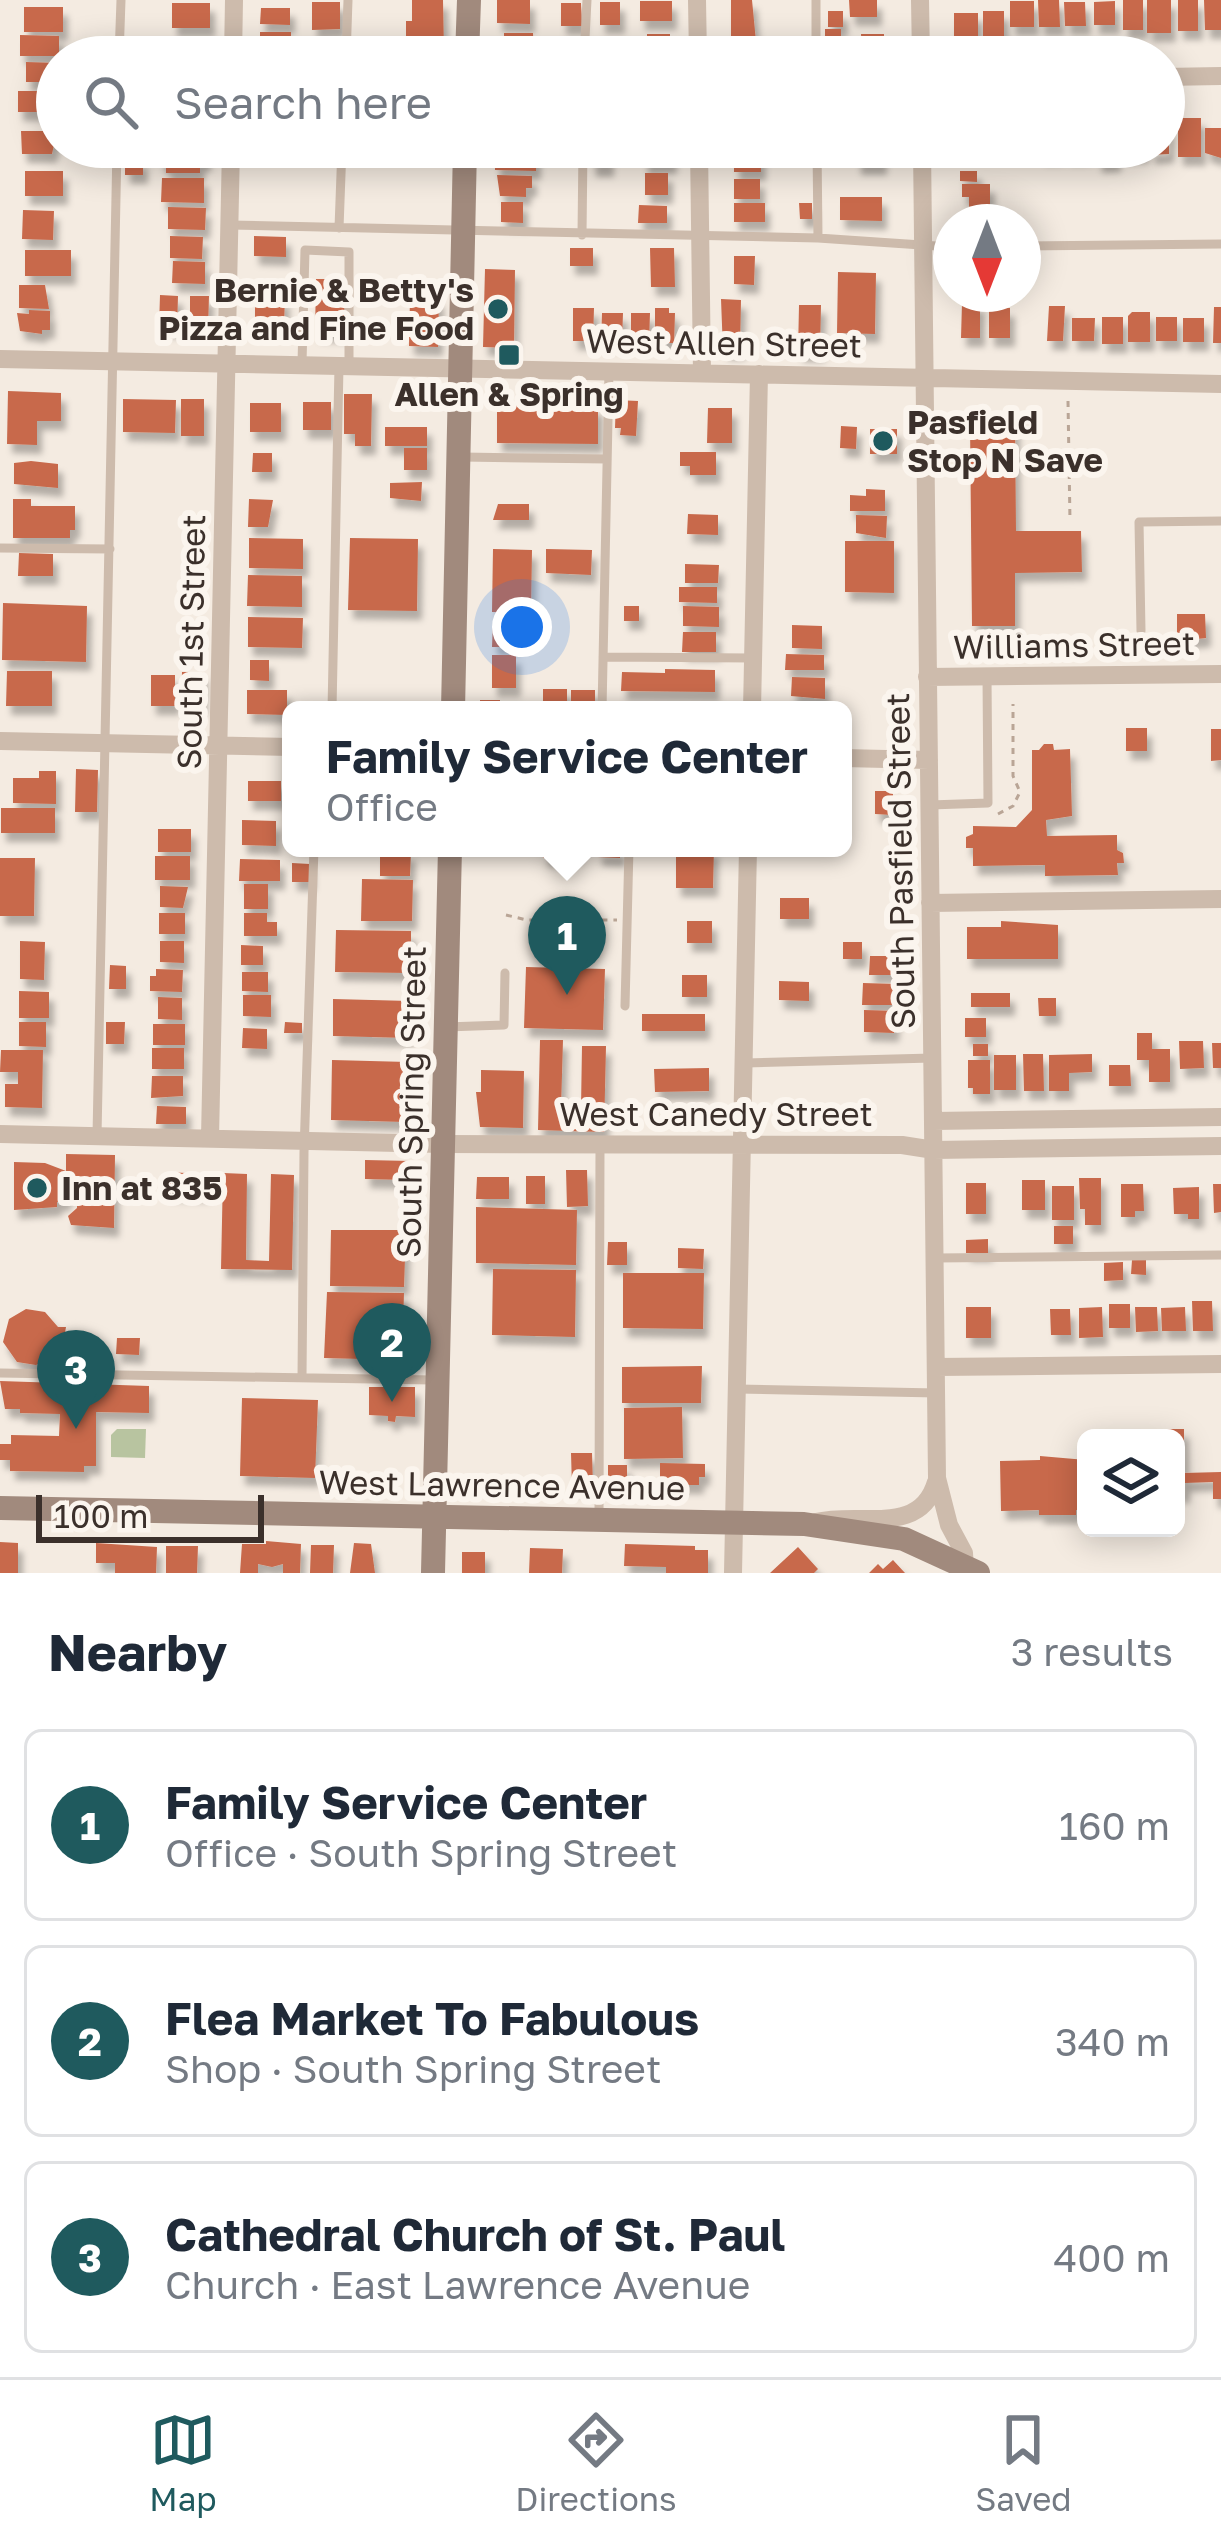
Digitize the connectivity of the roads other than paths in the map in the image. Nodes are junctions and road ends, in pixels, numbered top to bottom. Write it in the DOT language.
graph roads {
  1 [pos="121,0"];
  2 [pos="234,0"];
  3 [pos="348,0"];
  4 [pos="469,0"];
  5 [pos="587,0"];
  6 [pos="698,0"];
  7 [pos="815,0"];
  8 [pos="920,0"];
  9 [pos="120,36"];
  10 [pos="233,36"];
  11 [pos="347,36"];
  12 [pos="468,36"];
  13 [pos="585,36"];
  14 [pos="698,36"];
  15 [pos="816,36"];
  16 [pos="921,36"];
  17 [pos="1185,76"];
  18 [pos="1221,76"];
  19 [pos="118,168"];
  20 [pos="231,168"];
  21 [pos="341,168"];
  22 [pos="464,168"];
  23 [pos="583,168"];
  24 [pos="699,168"];
  25 [pos="817,168"];
  26 [pos="922,168"];
  27 [pos="230,225"];
  28 [pos="339,228"];
  29 [pos="462,232"];
  30 [pos="582,235"];
  31 [pos="700,235"];
  32 [pos="818,238"];
  33 [pos="1221,244"];
  34 [pos="923,245"];
  35 [pos="933,246"];
  36 [pos="1041,246"];
  37 [pos="0,359"];
  38 [pos="114,362"];
  39 [pos="226,364"];
  40 [pos="302,365"];
  41 [pos="344,366"];
  42 [pos="460,369"];
  43 [pos="609,371"];
  44 [pos="702,373"];
  45 [pos="758,374"];
  46 [pos="925,377"];
  47 [pos="1221,384"];
  48 [pos="458,457"];
  49 [pos="607,459"];
  50 [pos="1221,520"];
  51 [pos="0,548"];
  52 [pos="110,549"];
  53 [pos="1141,631"];
  54 [pos="603,657"];
  55 [pos="753,658"];
  56 [pos="1221,674"];
  57 [pos="927,677"];
  58 [pos="987,677"];
  59 [pos="332,701"];
  60 [pos="453,701"];
  61 [pos="602,701"];
  62 [pos="752,701"];
  63 [pos="0,741"];
  64 [pos="106,744"];
  65 [pos="220,746"];
  66 [pos="282,747"];
  67 [pos="852,758"];
  68 [pos="929,760"];
  69 [pos="930,805"];
  70 [pos="314,857"];
  71 [pos="450,857"];
  72 [pos="629,857"];
  73 [pos="748,857"];
  74 [pos="1221,899"];
  75 [pos="930,903"];
  76 [pos="505,973"];
  77 [pos="625,1006"];
  78 [pos="446,1027"];
  79 [pos="932,1058"];
  80 [pos="744,1063"];
  81 [pos="1221,1117"];
  82 [pos="934,1121"];
  83 [pos="0,1134"];
  84 [pos="97,1136"];
  85 [pos="210,1138"];
  86 [pos="305,1141"];
  87 [pos="443,1144"];
  88 [pos="600,1144"];
  89 [pos="742,1144"];
  90 [pos="1221,1146"];
  91 [pos="934,1150"];
  92 [pos="1221,1255"];
  93 [pos="935,1258"];
  94 [pos="1221,1364"];
  95 [pos="936,1367"];
  96 [pos="0,1373"];
  97 [pos="302,1378"];
  98 [pos="438,1380"];
  99 [pos="737,1389"];
  100 [pos="937,1393"];
  101 [pos="937,1478"];
  102 [pos="0,1508"];
  103 [pos="434,1517"];
  104 [pos="599,1520"];
  105 [pos="734,1523"];
  106 [pos="804,1524"];
  107 [pos="924,1561"];
  108 [pos="972,1571"];
  109 [pos="433,1573"];
  110 [pos="733,1573"];
  1 -- 9 [label="lane"];
  2 -- 10 [label="street"];
  3 -- 11 [label="lane"];
  4 -- 12 [label="street"];
  5 -- 13 [label="lane"];
  6 -- 14 [label="street"];
  7 -- 15 [label="lane"];
  8 -- 16 [label="street"];
  17 -- 18 [label="street"];
  19 -- 38 [label="lane"];
  20 -- 27 [label="street, South 1st Street"];
  21 -- 28 [label="lane"];
  22 -- 29 [label="street"];
  23 -- 30 [label="lane"];
  24 -- 31 [label="street"];
  25 -- 32 [label="lane"];
  26 -- 34 [label="street, South Pasfield Street"];
  27 -- 28 [label="lane"];
  27 -- 39 [label="street, South 1st Street"];
  28 -- 29 [label="lane"];
  29 -- 30 [label="lane"];
  29 -- 42 [label="street"];
  30 -- 31 [label="lane"];
  31 -- 32 [label="lane"];
  31 -- 44 [label="street"];
  32 -- 34 [label="lane"];
  33 -- 36 [label="lane"];
  34 -- 35 [label="lane"];
  34 -- 46 [label="street, South Pasfield Street"];
  37 -- 38 [label="street, West Allen Street"];
  38 -- 39 [label="street, West Allen Street"];
  38 -- 52 [label="lane"];
  39 -- 40 [label="street, West Allen Street"];
  39 -- 65 [label="street, South 1st Street"];
  40 -- 41 [label="street, West Allen Street"];
  40 -- 41 [label="lane"];
  41 -- 42 [label="street, West Allen Street"];
  41 -- 59 [label="lane"];
  42 -- 43 [label="street, West Allen Street"];
  42 -- 48 [label="street"];
  43 -- 44 [label="street, West Allen Street"];
  43 -- 49 [label="lane"];
  44 -- 45 [label="street, West Allen Street"];
  45 -- 46 [label="street, West Allen Street"];
  45 -- 55 [label="street"];
  46 -- 47 [label="street, West Allen Street"];
  46 -- 57 [label="street, South Pasfield Street"];
  48 -- 49 [label="lane"];
  48 -- 60 [label="street"];
  49 -- 54 [label="lane"];
  50 -- 53 [label="lane"];
  51 -- 52 [label="lane"];
  52 -- 64 [label="lane"];
  54 -- 55 [label="lane"];
  54 -- 61 [label="lane"];
  55 -- 62 [label="street"];
  56 -- 58 [label="street, Williams Street"];
  57 -- 58 [label="street, Williams Street"];
  57 -- 68 [label="street, South Pasfield Street"];
  58 -- 69 [label="lane"];
  63 -- 64 [label="street"];
  64 -- 65 [label="street"];
  64 -- 84 [label="lane"];
  65 -- 66 [label="street"];
  65 -- 85 [label="street, South 1st Street"];
  67 -- 68 [label="street"];
  68 -- 69 [label="street, South Pasfield Street"];
  69 -- 75 [label="street, South Pasfield Street"];
  70 -- 86 [label="lane"];
  71 -- 78 [label="street, South Spring Street"];
  72 -- 77 [label="lane"];
  73 -- 80 [label="street"];
  74 -- 75 [label="street"];
  75 -- 79 [label="street, South Pasfield Street"];
  76 -- 78 [label="lane"];
  78 -- 87 [label="street, South Spring Street"];
  79 -- 80 [label="lane"];
  79 -- 82 [label="street, South Pasfield Street"];
  80 -- 89 [label="street"];
  81 -- 82 [label="street"];
  82 -- 91 [label="street, South Pasfield Street"];
  83 -- 84 [label="street, West Canedy Street"];
  84 -- 85 [label="street, West Canedy Street"];
  85 -- 86 [label="street, West Canedy Street"];
  86 -- 87 [label="street, West Canedy Street"];
  86 -- 97 [label="lane"];
  87 -- 88 [label="street, West Canedy Street"];
  87 -- 98 [label="street, South Spring Street"];
  88 -- 89 [label="street, West Canedy Street"];
  88 -- 104 [label="lane"];
  89 -- 91 [label="street, West Canedy Street"];
  89 -- 99 [label="street"];
  90 -- 91 [label="street, West Canedy Street"];
  91 -- 93 [label="street, South Pasfield Street"];
  92 -- 93 [label="lane"];
  93 -- 95 [label="street, South Pasfield Street"];
  94 -- 95 [label="street"];
  95 -- 100 [label="street, South Pasfield Street"];
  96 -- 97 [label="lane"];
  97 -- 98 [label="lane"];
  98 -- 103 [label="street, South Spring Street"];
  99 -- 100 [label="lane"];
  99 -- 105 [label="street"];
  100 -- 101 [label="street, South Pasfield Street"];
  101 -- 106 [label="street, West Lawrence Avenue"];
  101 -- 108 [label="street, South Pasfield Street"];
  102 -- 103 [label="street, West Lawrence Avenue"];
  103 -- 104 [label="street, West Lawrence Avenue"];
  103 -- 109 [label="street, South Spring Street"];
  104 -- 105 [label="street, West Lawrence Avenue"];
  105 -- 106 [label="street, West Lawrence Avenue"];
  105 -- 110 [label="street"];
  106 -- 107 [label="street, West Lawrence Avenue"];
  107 -- 108 [label="street, West Lawrence Avenue"];
}
